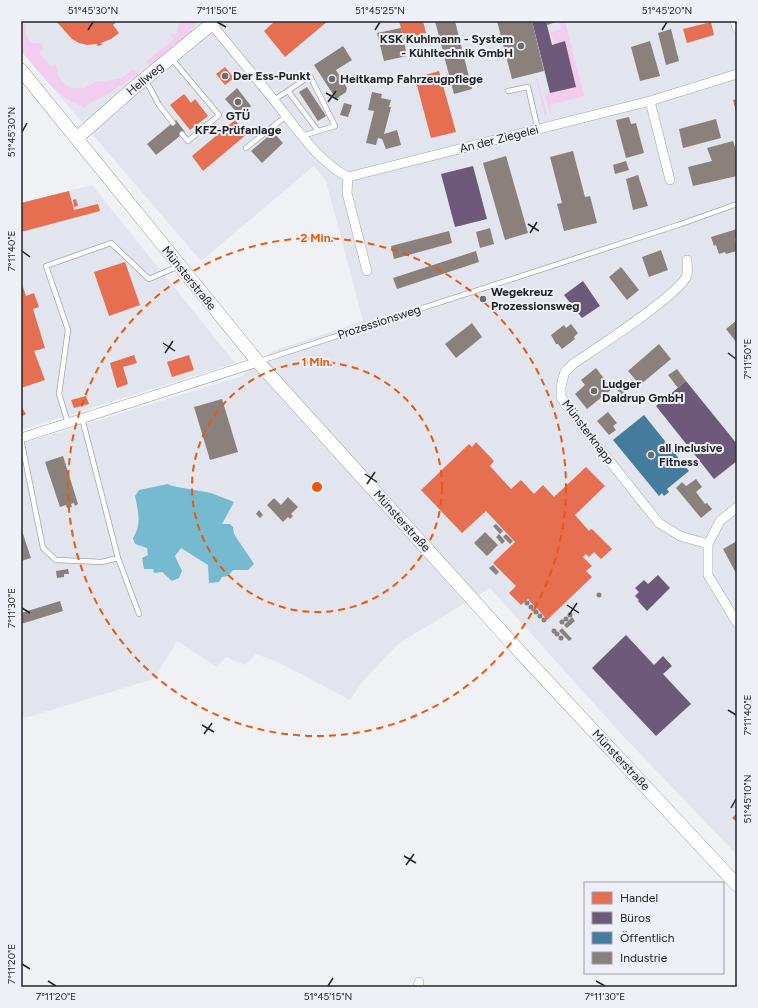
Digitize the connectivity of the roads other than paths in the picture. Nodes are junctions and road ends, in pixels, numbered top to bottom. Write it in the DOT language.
graph roads {
  1 [pos="735,21"];
  2 [pos="212,22"];
  3 [pos="737,28"];
  4 [pos="171,58"];
  5 [pos="21,70"];
  6 [pos="737,74"];
  7 [pos="144,80"];
  8 [pos="288,90"];
  9 [pos="508,91"];
  10 [pos="274,100"];
  11 [pos="650,101"];
  12 [pos="286,116"];
  13 [pos="173,123"];
  14 [pos="538,130"];
  15 [pos="318,131"];
  16 [pos="182,134"];
  17 [pos="302,136"];
  18 [pos="77,138"];
  19 [pos="246,148"];
  20 [pos="348,177"];
  21 [pos="670,180"];
  22 [pos="737,204"];
  23 [pos="686,260"];
  24 [pos="179,266"];
  25 [pos="367,271"];
  26 [pos="258,362"];
  27 [pos="82,418"];
  28 [pos="68,423"];
  29 [pos="21,438"];
  30 [pos="737,508"];
  31 [pos="708,544"];
  32 [pos="118,558"];
  33 [pos="139,614"];
  34 [pos="737,623"];
  35 [pos="737,885"];
  1 -- 3 [label="street"];
  2 -- 4 [label="main road, Hellweg"];
  2 -- 10 [label="street"];
  4 -- 7 [label="main road, Hellweg"];
  4 -- 16 [label="lane"];
  5 -- 18 [label="main road, Münsterstraße"];
  6 -- 11 [label="street, An der Ziegelei"];
  7 -- 13 [label="lane"];
  7 -- 18 [label="main road, Hellweg"];
  8 -- 10 [label="lane"];
  8 -- 15 [label="lane"];
  8 -- 15 [label="lane"];
  9 -- 14 [label="lane"];
  10 -- 12 [label="street"];
  11 -- 14 [label="street, An der Ziegelei"];
  11 -- 21 [label="street"];
  12 -- 17 [label="street"];
  12 -- 19 [label="lane"];
  14 -- 20 [label="street, An der Ziegelei"];
  15 -- 17 [label="lane"];
  17 -- 20 [label="street"];
  18 -- 24 [label="main road, Münsterstraße"];
  20 -- 25 [label="street"];
  22 -- 26 [label="lane, Prozessionsweg"];
  23 -- 31 [label="street, Münsterknapp"];
  24 -- 26 [label="main road, Münsterstraße"];
  24 -- 28 [label="lane"];
  26 -- 27 [label="street, Prozessionsweg"];
  26 -- 35 [label="main road, Münsterstraße"];
  27 -- 28 [label="street, Prozessionsweg"];
  27 -- 32 [label="lane"];
  28 -- 29 [label="street, Prozessionsweg"];
  29 -- 32 [label="lane"];
  30 -- 31 [label="street"];
  31 -- 34 [label="street"];
  32 -- 33 [label="lane"];
}
